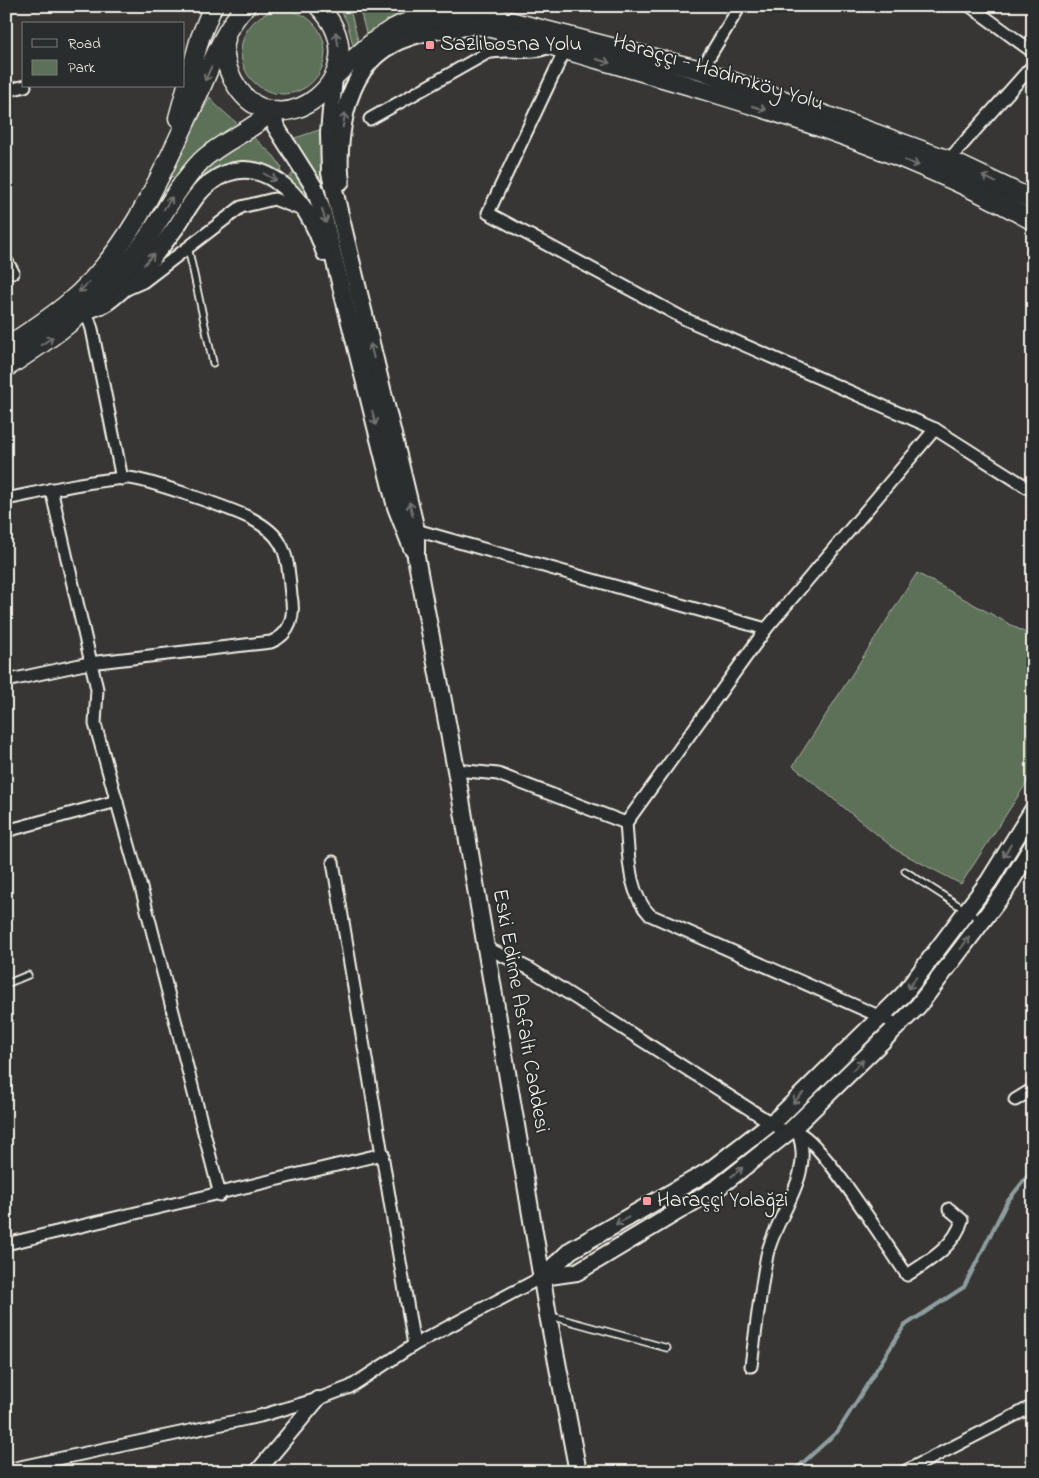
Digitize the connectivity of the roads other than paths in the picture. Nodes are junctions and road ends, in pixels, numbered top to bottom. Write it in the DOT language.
graph roads {
  1 [pos="212,6"];
  2 [pos="234,6"];
  3 [pos="246,6"];
  4 [pos="318,6"];
  5 [pos="451,6"];
  6 [pos="740,6"];
  7 [pos="970,6"];
  8 [pos="479,26"];
  9 [pos="229,30"];
  10 [pos="558,48"];
  11 [pos="1033,52"];
  12 [pos="1033,65"];
  13 [pos="701,70"];
  14 [pos="334,77"];
  15 [pos="22,87"];
  16 [pos="6,91"];
  17 [pos="272,111"];
  18 [pos="370,119"];
  19 [pos="169,160"];
  20 [pos="944,167"];
  21 [pos="1033,200"];
  22 [pos="307,212"];
  23 [pos="1033,221"];
  24 [pos="188,247"];
  25 [pos="6,260"];
  26 [pos="13,272"];
  27 [pos="358,288"];
  28 [pos="118,292"];
  29 [pos="346,303"];
  30 [pos="86,311"];
  31 [pos="6,347"];
  32 [pos="213,364"];
  33 [pos="6,368"];
  34 [pos="936,430"];
  35 [pos="122,479"];
  36 [pos="51,490"];
  37 [pos="1033,491"];
  38 [pos="6,499"];
  39 [pos="416,530"];
  40 [pos="416,557"];
  41 [pos="766,629"];
  42 [pos="89,663"];
  43 [pos="6,680"];
  44 [pos="456,770"];
  45 [pos="116,801"];
  46 [pos="1033,810"];
  47 [pos="626,823"];
  48 [pos="6,831"];
  49 [pos="1033,845"];
  50 [pos="333,862"];
  51 [pos="905,870"];
  52 [pos="967,911"];
  53 [pos="982,920"];
  54 [pos="487,948"];
  55 [pos="28,975"];
  56 [pos="6,984"];
  57 [pos="881,1017"];
  58 [pos="899,1025"];
  59 [pos="1033,1089"];
  60 [pos="1016,1100"];
  61 [pos="771,1123"];
  62 [pos="793,1133"];
  63 [pos="383,1154"];
  64 [pos="220,1195"];
  65 [pos="949,1208"];
  66 [pos="6,1244"];
  67 [pos="542,1277"];
  68 [pos="548,1315"];
  69 [pos="414,1346"];
  70 [pos="667,1348"];
  71 [pos="751,1366"];
  72 [pos="318,1399"];
  73 [pos="1033,1406"];
  74 [pos="6,1470"];
  75 [pos="257,1472"];
  76 [pos="578,1472"];
  77 [pos="904,1472"];
  1 -- 19 [label="main road"];
  2 -- 9 [label="main road"];
  3 -- 9 [label="main road"];
  14 -- 4 [label="main road, one-way"];
  5 -- 13 [label="main road, Haraççı - Hadımköy Yolu"];
  6 -- 13 [label="street"];
  7 -- 11 [label="street"];
  8 -- 10 [label="main road, Haraççı - Hadımköy Yolu"];
  8 -- 14 [label="main road, Haraççı - Hadımköy Yolu"];
  27 -- 8 [label="main road, one-way"];
  9 -- 17 [label="main road"];
  9 -- 19 [label="main road, one-way"];
  10 -- 18 [label="street"];
  10 -- 20 [label="main road, Haraççı - Hadımköy Yolu, one-way"];
  10 -- 34 [label="street"];
  12 -- 20 [label="street"];
  13 -- 20 [label="main road, Haraççı - Hadımköy Yolu"];
  14 -- 17 [label="main road"];
  14 -- 27 [label="main road"];
  15 -- 16 [label="street"];
  17 -- 29 [label="main road, one-way"];
  30 -- 17 [label="main road, one-way"];
  19 -- 31 [label="main road, one-way"];
  21 -- 20 [label="main road, Haraççı - Hadımköy Yolu, one-way"];
  20 -- 23 [label="main road, Haraççı - Hadımköy Yolu"];
  22 -- 24 [label="street"];
  28 -- 22 [label="main road, one-way"];
  22 -- 29 [label="main road"];
  24 -- 28 [label="street"];
  24 -- 32 [label="lane"];
  25 -- 26 [label="street"];
  39 -- 27 [label="main road, one-way"];
  28 -- 30 [label="main road"];
  29 -- 40 [label="main road, one-way"];
  33 -- 30 [label="main road, one-way"];
  30 -- 35 [label="street"];
  34 -- 37 [label="street"];
  34 -- 41 [label="street"];
  35 -- 36 [label="street"];
  35 -- 42 [label="street"];
  36 -- 38 [label="street"];
  36 -- 42 [label="street"];
  39 -- 40 [label="main road"];
  39 -- 41 [label="street"];
  40 -- 44 [label="main road, Eski Edirne Asfaltı Caddesi"];
  41 -- 47 [label="street"];
  42 -- 43 [label="street"];
  42 -- 45 [label="street"];
  44 -- 47 [label="street"];
  44 -- 54 [label="main road, Eski Edirne Asfaltı Caddesi"];
  45 -- 48 [label="street"];
  45 -- 64 [label="street"];
  46 -- 52 [label="main road, one-way"];
  47 -- 57 [label="street"];
  49 -- 53 [label="main road"];
  50 -- 63 [label="street"];
  51 -- 52 [label="lane"];
  52 -- 53 [label="lane"];
  52 -- 57 [label="main road, one-way"];
  58 -- 53 [label="main road, one-way"];
  54 -- 61 [label="street"];
  54 -- 67 [label="main road, Eski Edirne Asfaltı Caddesi"];
  55 -- 56 [label="lane"];
  57 -- 58 [label="street"];
  57 -- 61 [label="main road, one-way"];
  62 -- 58 [label="main road, one-way"];
  59 -- 60 [label="street"];
  61 -- 62 [label="street"];
  61 -- 67 [label="main road, one-way"];
  62 -- 65 [label="street"];
  67 -- 62 [label="main road, one-way"];
  62 -- 71 [label="street"];
  63 -- 64 [label="street"];
  63 -- 69 [label="street"];
  64 -- 66 [label="street"];
  67 -- 68 [label="main road, Eski Edirne Asfaltı Caddesi"];
  67 -- 69 [label="street"];
  68 -- 70 [label="lane"];
  68 -- 76 [label="main road, Eski Edirne Asfaltı Caddesi"];
  69 -- 72 [label="street"];
  72 -- 74 [label="street"];
  72 -- 75 [label="street"];
  73 -- 77 [label="street"];
}
